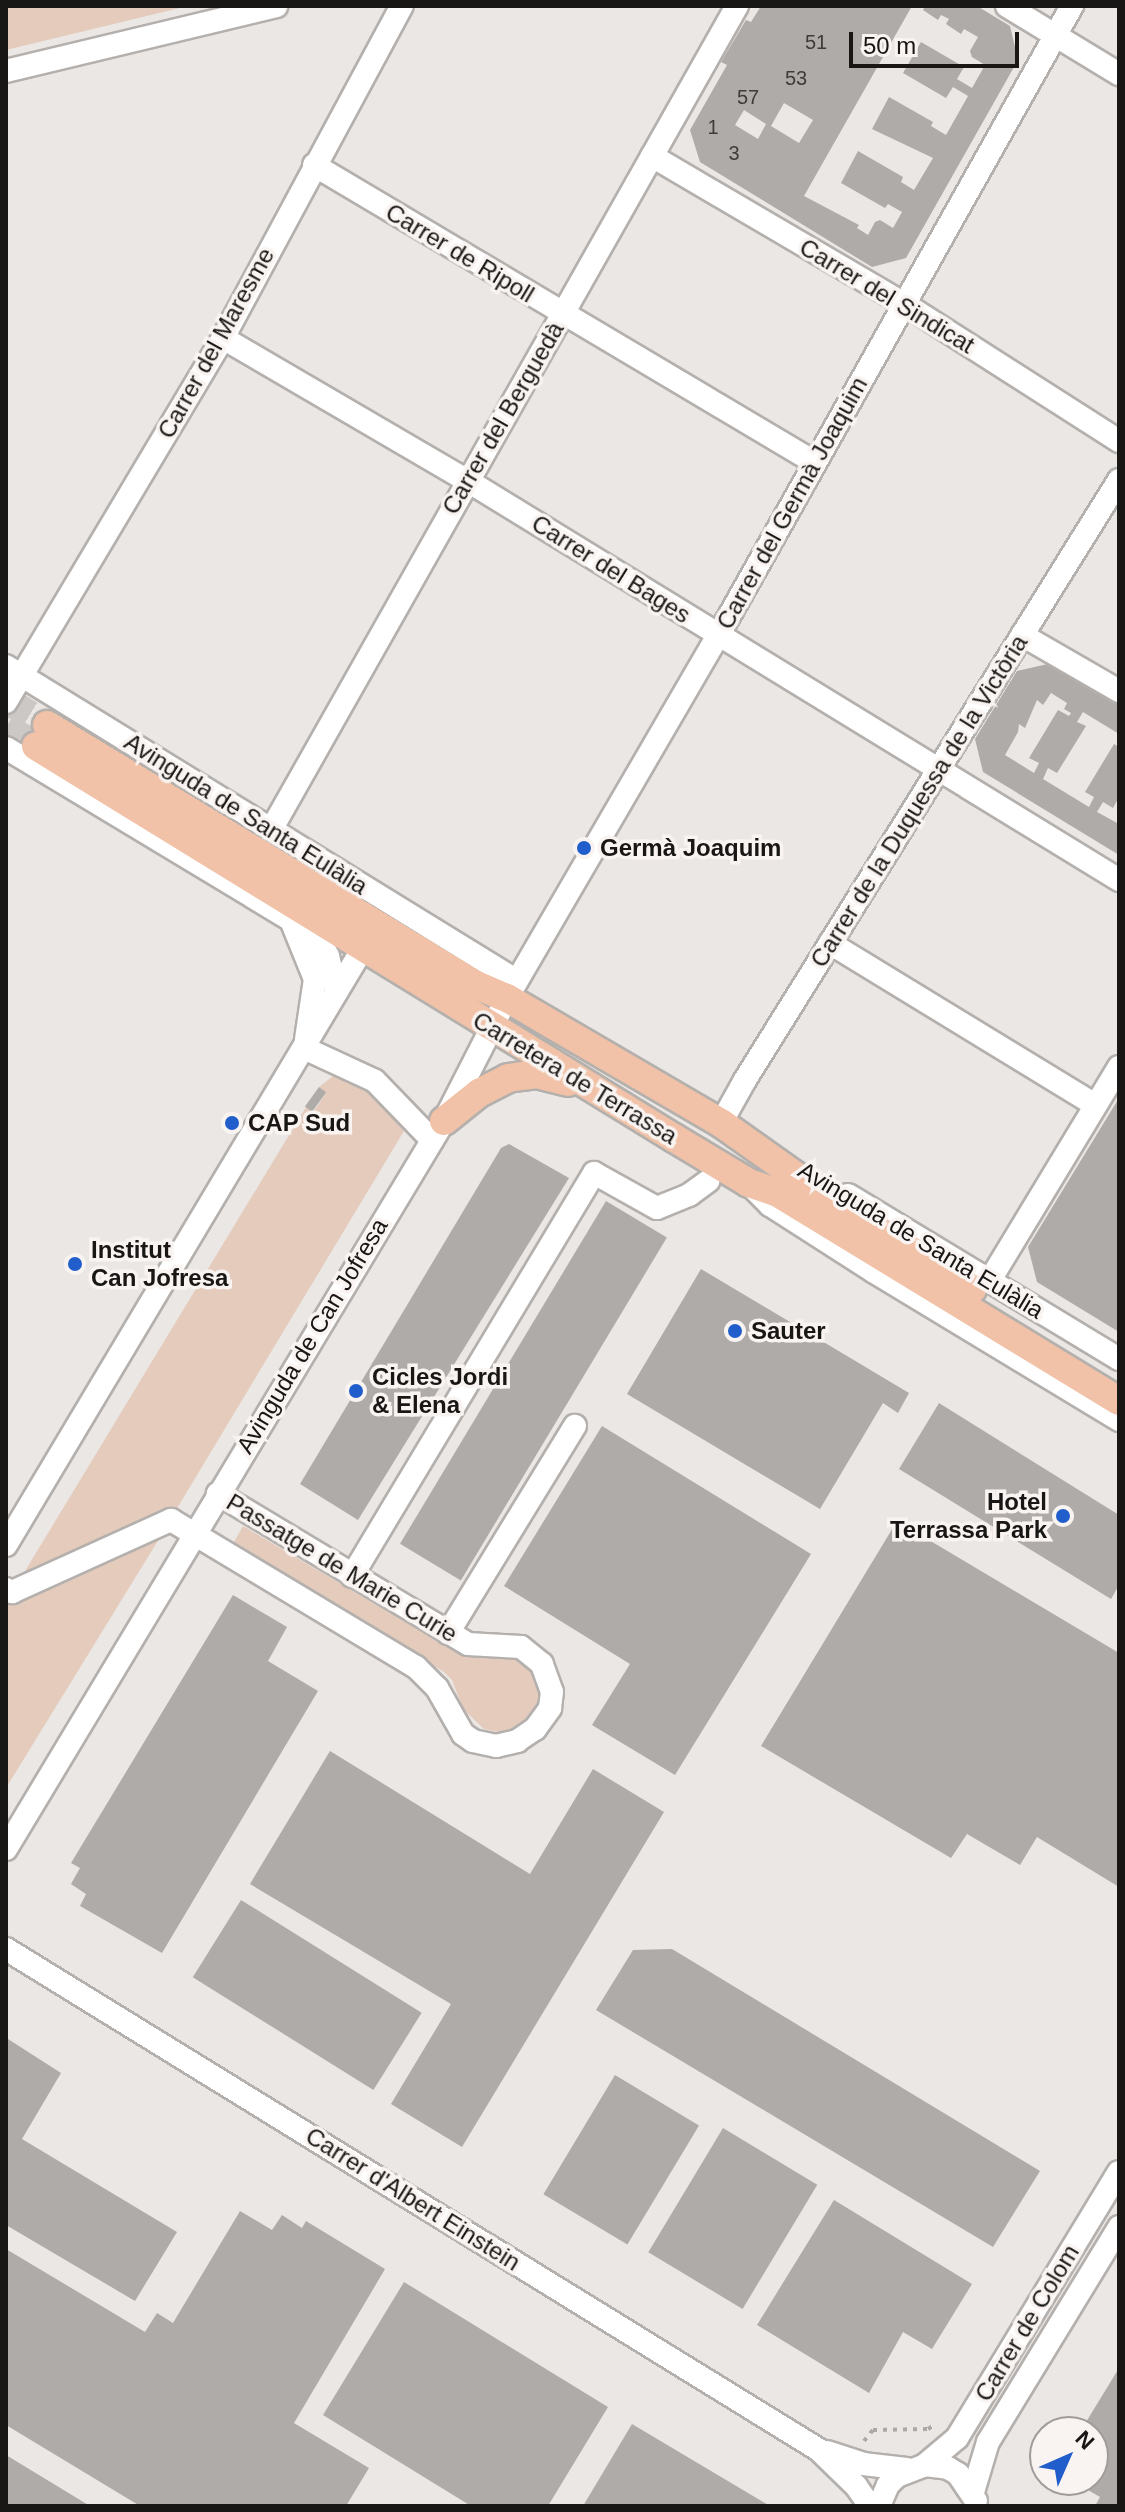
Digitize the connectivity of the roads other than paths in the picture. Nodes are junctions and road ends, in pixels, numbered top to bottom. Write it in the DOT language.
graph roads {
  1 [pos="276,6"];
  2 [pos="402,6"];
  3 [pos="737,6"];
  4 [pos="1007,6"];
  5 [pos="1072,6"];
  6 [pos="1056,36"];
  7 [pos="6,71"];
  8 [pos="1119,74"];
  9 [pos="652,156"];
  10 [pos="314,165"];
  11 [pos="903,303"];
  12 [pos="562,314"];
  13 [pos="223,338"];
  14 [pos="1119,441"];
  15 [pos="814,462"];
  16 [pos="1119,480"];
  17 [pos="468,481"];
  18 [pos="1022,635"];
  19 [pos="718,636"];
  20 [pos="13,671"];
  21 [pos="1119,691"];
  22 [pos="6,702"];
  23 [pos="6,748"];
  24 [pos="938,767"];
  25 [pos="271,830"];
  26 [pos="1119,880"];
  27 [pos="298,903"];
  28 [pos="830,943"];
  29 [pos="368,949"];
  30 [pos="480,974"];
  31 [pos="512,990"];
  32 [pos="336,992"];
  33 [pos="494,1029"];
  34 [pos="304,1048"];
  35 [pos="1119,1067"];
  36 [pos="597,1091"];
  37 [pos="1095,1105"];
  38 [pos="721,1123"];
  39 [pos="438,1131"];
  40 [pos="708,1181"];
  41 [pos="749,1183"];
  42 [pos="990,1280"];
  43 [pos="1119,1359"];
  44 [pos="1119,1381"];
  45 [pos="1119,1401"];
  46 [pos="1119,1420"];
  47 [pos="575,1426"];
  48 [pos="218,1494"];
  49 [pos="194,1534"];
  50 [pos="6,1545"];
  51 [pos="352,1576"];
  52 [pos="6,1589"];
  53 [pos="448,1633"];
  54 [pos="6,1849"];
  55 [pos="6,1949"];
  56 [pos="1119,2172"];
  57 [pos="1119,2227"];
  58 [pos="819,2450"];
  59 [pos="916,2467"];
  60 [pos="975,2499"];
  61 [pos="870,2506"];
  62 [pos="879,2506"];
  1 -- 7 [label="street"];
  2 -- 10 [label="street, Carrer del Maresme"];
  3 -- 9 [label="street, Carrer del Berguedà"];
  4 -- 6 [label="street"];
  5 -- 6 [label="street, Carrer del Germà Joaquim"];
  6 -- 8 [label="street"];
  6 -- 11 [label="street, Carrer del Germà Joaquim"];
  9 -- 11 [label="street, Carrer del Sindicat"];
  9 -- 12 [label="street, Carrer del Berguedà"];
  10 -- 12 [label="street, Carrer de Ripoll"];
  10 -- 13 [label="street, Carrer del Maresme"];
  11 -- 14 [label="street, Carrer del Sindicat"];
  11 -- 15 [label="street, Carrer del Germà Joaquim"];
  12 -- 15 [label="street, Carrer de Ripoll"];
  12 -- 17 [label="street, Carrer del Berguedà"];
  13 -- 17 [label="street, Carrer del Bages"];
  13 -- 20 [label="street, Carrer del Maresme"];
  15 -- 19 [label="street, Carrer del Germà Joaquim"];
  16 -- 18 [label="street, Carrer de la Duquessa de la Victòria"];
  17 -- 19 [label="street, Carrer del Bages"];
  17 -- 25 [label="street, Carrer del Berguedà"];
  18 -- 21 [label="street"];
  18 -- 24 [label="street, Carrer de la Duquessa de la Victòria"];
  19 -- 24 [label="street, Carrer del Bages"];
  19 -- 31 [label="street, Carrer del Germà Joaquim"];
  20 -- 22 [label="street"];
  20 -- 25 [label="street, Avinguda de Santa Eulàlia"];
  23 -- 34 [label="street"];
  24 -- 26 [label="street, Carrer del Bages"];
  24 -- 28 [label="street, Carrer de la Duquessa de la Victòria"];
  25 -- 30 [label="street, Avinguda de Santa Eulàlia"];
  27 -- 29 [label="main road, Carretera de Terrassa"];
  27 -- 30 [label="main road, Carretera de Terrassa"];
  27 -- 32 [label="street"];
  28 -- 37 [label="street"];
  28 -- 38 [label="street, Carrer de la Duquessa de la Victòria"];
  29 -- 30 [label="street"];
  29 -- 32 [label="street"];
  29 -- 33 [label="main road, Carretera de Terrassa"];
  30 -- 31 [label="main road, Carretera de Terrassa"];
  31 -- 33 [label="street, Avinguda de Can Jofresa"];
  31 -- 38 [label="main road, Carretera de Terrassa"];
  32 -- 34 [label="street"];
  33 -- 36 [label="main road, Carretera de Terrassa"];
  33 -- 39 [label="street, Avinguda de Can Jofresa"];
  34 -- 39 [label="street"];
  34 -- 50 [label="street"];
  35 -- 37 [label="street"];
  36 -- 39 [label="main road"];
  36 -- 41 [label="main road, Carretera de Terrassa"];
  37 -- 42 [label="street"];
  38 -- 42 [label="street, Avinguda de Santa Eulàlia"];
  38 -- 44 [label="main road, Carretera de Terrassa"];
  39 -- 48 [label="street, Avinguda de Can Jofresa"];
  40 -- 51 [label="street"];
  41 -- 45 [label="main road, Carretera de Terrassa"];
  41 -- 46 [label="street, Avinguda de Santa Eulàlia"];
  42 -- 43 [label="street, Avinguda de Santa Eulàlia"];
  47 -- 53 [label="street"];
  48 -- 49 [label="street, Avinguda de Can Jofresa"];
  48 -- 51 [label="street, Passatge de Marie Curie"];
  49 -- 52 [label="street"];
  49 -- 53 [label="street, Passatge de Marie Curie"];
  49 -- 54 [label="street, Avinguda de Can Jofresa"];
  51 -- 53 [label="street, Passatge de Marie Curie"];
  55 -- 58 [label="street, Carrer d'Albert Einstein"];
  56 -- 59 [label="street, Carrer de Colom"];
  57 -- 60 [label="street, Carrer de Colom"];
  58 -- 59 [label="street, Carrer d'Albert Einstein"];
  58 -- 61 [label="street, Carrer d'Albert Einstein"];
  59 -- 60 [label="street, Carrer d'Albert Einstein"];
  59 -- 62 [label="street, Carrer de Colom"];
}
